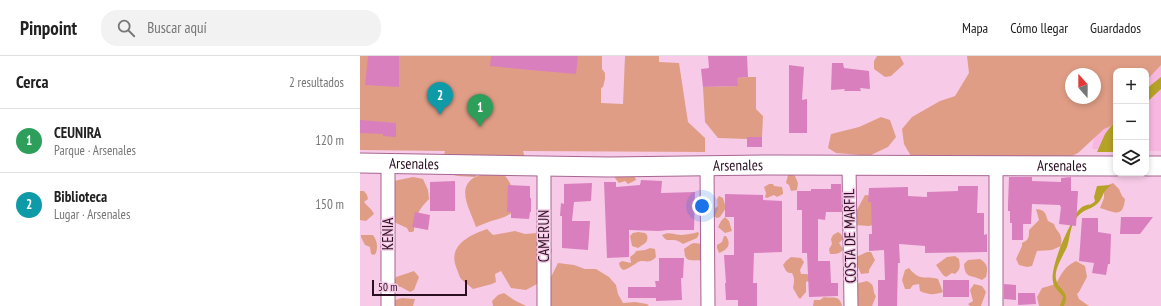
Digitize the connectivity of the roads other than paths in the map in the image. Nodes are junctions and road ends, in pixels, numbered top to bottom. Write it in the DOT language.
graph roads {
  1 [pos="360,163"];
  2 [pos="388,163"];
  3 [pos="996,165"];
  4 [pos="544,166"];
  5 [pos="707,166"];
  6 [pos="849,166"];
  7 [pos="1113,166"];
  8 [pos="1149,166"];
  9 [pos="1161,166"];
  10 [pos="388,306"];
  11 [pos="544,306"];
  12 [pos="708,306"];
  13 [pos="851,306"];
  14 [pos="996,306"];
  1 -- 2 [label="main road, Arsenales"];
  2 -- 4 [label="main road, Arsenales"];
  2 -- 10 [label="street, KENIA"];
  3 -- 6 [label="main road, Arsenales"];
  3 -- 7 [label="main road, Arsenales"];
  3 -- 14 [label="street"];
  4 -- 5 [label="main road, Arsenales"];
  4 -- 11 [label="street, CAMERUN"];
  5 -- 6 [label="main road, Arsenales"];
  5 -- 12 [label="street"];
  6 -- 13 [label="street, COSTA DE MARFIL"];
  8 -- 9 [label="main road"];
}
